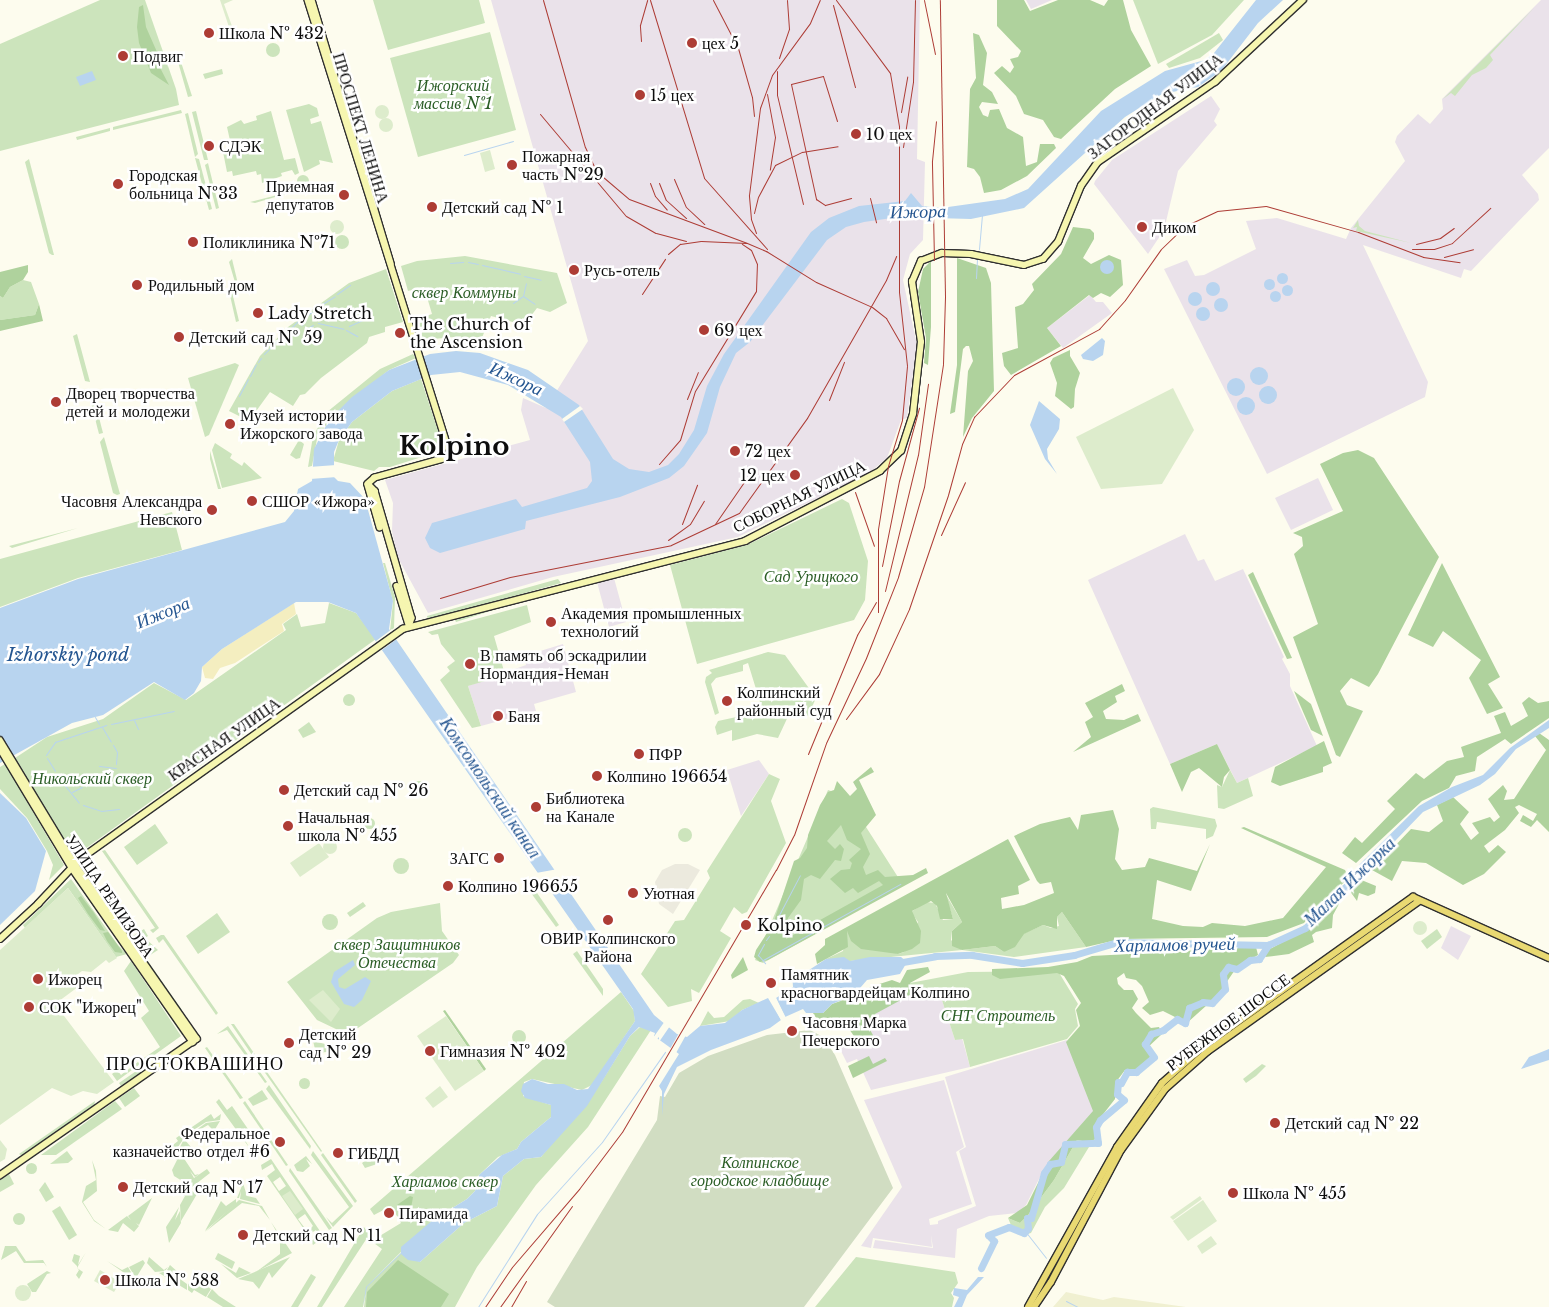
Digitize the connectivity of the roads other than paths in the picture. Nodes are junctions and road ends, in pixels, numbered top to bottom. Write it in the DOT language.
graph roads {
  1 [pos="308,0"];
  2 [pos="312,0"];
  3 [pos="1303,0"];
  4 [pos="936,254"];
  5 [pos="391,263"];
  6 [pos="409,627"];
  7 [pos="0,740"];
  8 [pos="0,748"];
  9 [pos="10,761"];
  10 [pos="73,866"];
  11 [pos="1416,899"];
  12 [pos="0,939"];
  13 [pos="1549,958"];
  14 [pos="0,1176"];
  15 [pos="1028,1307"];
  16 [pos="1034,1307"];
  1 -- 5 [label="main road, ПРОСПЕКТ ЛЕНИНА"];
  2 -- 5 [label="main road, ПРОСПЕКТ ЛЕНИНА"];
  3 -- 4 [label="main road, ЗАГОРОДНАЯ УЛИЦА"];
  4 -- 6 [label="main road, СОБОРНАЯ УЛИЦА"];
  5 -- 6 [label="main road, ПРОСПЕКТ ЛЕНИНА"];
  6 -- 10 [label="main road, КРАСНАЯ УЛИЦА"];
  7 -- 9 [label="main road"];
  8 -- 9 [label="main road"];
  9 -- 10 [label="main road, УЛИЦА РЕМИЗОВА"];
  10 -- 12 [label="main road, КРАСНАЯ УЛИЦА"];
  10 -- 14 [label="main road, УЛИЦА РЕМИЗОВА"];
  11 -- 13 [label="main road"];
  11 -- 15 [label="main road, РУБЕЖНОЕ ШОССЕ"];
  11 -- 16 [label="main road, РУБЕЖНОЕ ШОССЕ"];
}
